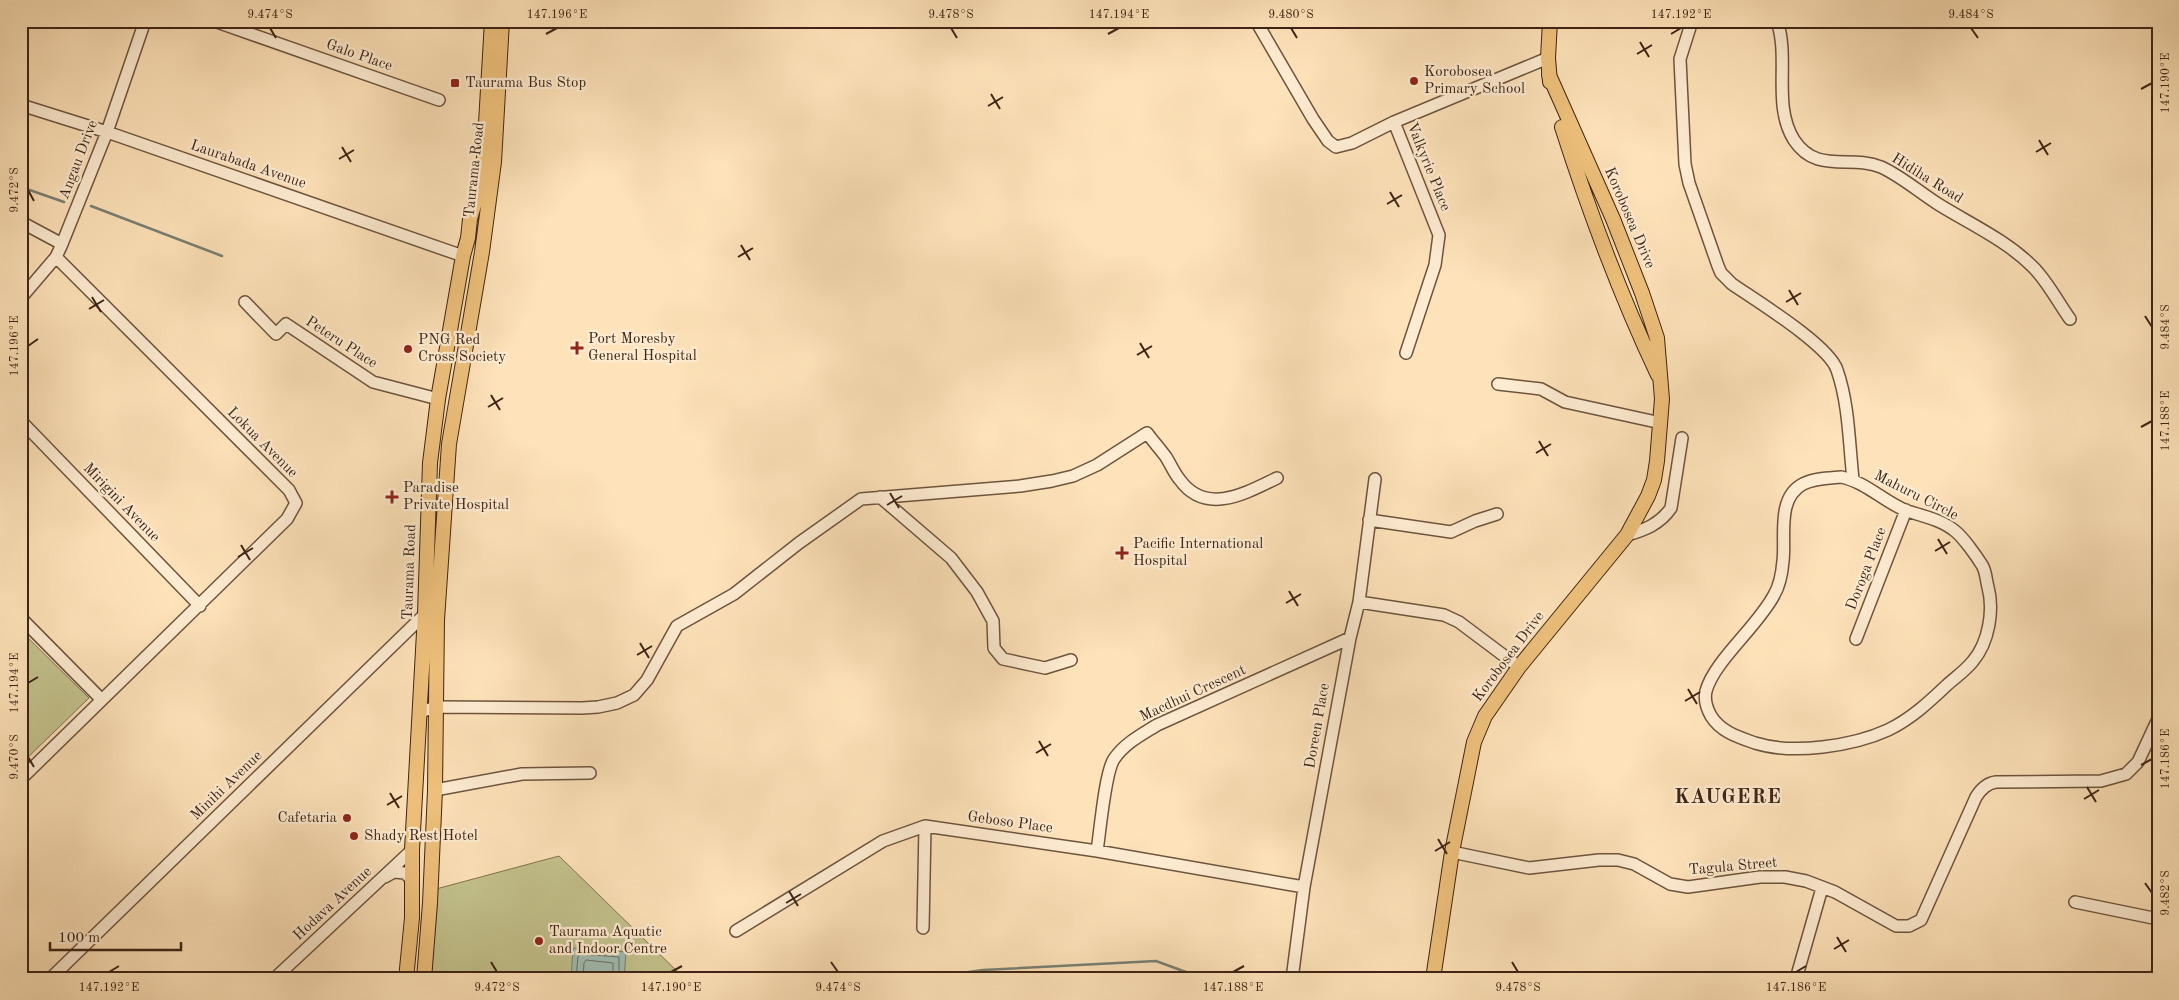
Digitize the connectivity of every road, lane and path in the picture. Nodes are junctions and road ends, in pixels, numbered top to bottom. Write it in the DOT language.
graph roads {
  1 [pos="145,21"];
  2 [pos="214,21"];
  3 [pos="492,21"];
  4 [pos="502,21"];
  5 [pos="1256,21"];
  6 [pos="1550,21"];
  7 [pos="1692,21"];
  8 [pos="1777,21"];
  9 [pos="1548,58"];
  10 [pos="439,100"];
  11 [pos="21,105"];
  12 [pos="1394,122"];
  13 [pos="107,132"];
  14 [pos="21,222"];
  15 [pos="62,244"];
  16 [pos="464,256"];
  17 [pos="56,258"];
  18 [pos="21,298"];
  19 [pos="245,302"];
  20 [pos="2070,319"];
  21 [pos="1406,353"];
  22 [pos="1498,384"];
  23 [pos="438,400"];
  24 [pos="21,421"];
  25 [pos="1661,423"];
  26 [pos="1682,438"];
  27 [pos="1277,478"];
  28 [pos="1375,479"];
  29 [pos="1853,479"];
  30 [pos="880,497"];
  31 [pos="1906,510"];
  32 [pos="1496,514"];
  33 [pos="1369,520"];
  34 [pos="1626,535"];
  35 [pos="1359,602"];
  36 [pos="200,606"];
  37 [pos="426,614"];
  38 [pos="21,618"];
  39 [pos="1350,638"];
  40 [pos="1856,639"];
  41 [pos="1071,660"];
  42 [pos="1519,667"];
  43 [pos="101,699"];
  44 [pos="436,707"];
  45 [pos="420,712"];
  46 [pos="2158,719"];
  47 [pos="590,773"];
  48 [pos="21,779"];
  49 [pos="435,790"];
  50 [pos="925,826"];
  51 [pos="432,844"];
  52 [pos="412,846"];
  53 [pos="1097,851"];
  54 [pos="1452,852"];
  55 [pos="382,878"];
  56 [pos="412,880"];
  57 [pos="1304,887"];
  58 [pos="1822,888"];
  59 [pos="2075,902"];
  60 [pos="2158,919"];
  61 [pos="923,928"];
  62 [pos="736,931"];
  63 [pos="2158,970"];
  64 [pos="50,979"];
  65 [pos="274,979"];
  66 [pos="406,979"];
  67 [pos="424,979"];
  68 [pos="1292,979"];
  69 [pos="1433,979"];
  70 [pos="1796,979"];
  71 [pos="2156,979"];
  1 -- 13 [label="street, Angau Drive"];
  2 -- 10 [label="street, Galo Place"];
  3 -- 16 [label="main road, Taurama Road"];
  4 -- 44 [label="main road, Taurama Road"];
  5 -- 12 [label="street"];
  6 -- 9 [label="main road, Korobosea Drive"];
  7 -- 29 [label="street"];
  8 -- 20 [label="street, Hidiha Road"];
  9 -- 12 [label="street, Valkyrie Place"];
  9 -- 25 [label="main road, Korobosea Drive"];
  11 -- 13 [label="street, Laurabada Avenue"];
  12 -- 21 [label="street, Valkyrie Place"];
  13 -- 15 [label="street, Angau Drive"];
  13 -- 16 [label="street, Laurabada Avenue"];
  14 -- 15 [label="street"];
  15 -- 17 [label="street, Angau Drive"];
  16 -- 23 [label="main road, Taurama Road"];
  17 -- 18 [label="street, Angau Drive"];
  17 -- 36 [label="street, Lokua Avenue"];
  19 -- 23 [label="street, Peteru Place"];
  22 -- 25 [label="street"];
  23 -- 37 [label="main road, Taurama Road"];
  24 -- 36 [label="street, Mirigini Avenue"];
  25 -- 34 [label="main road, Korobosea Drive"];
  26 -- 34 [label="street"];
  27 -- 30 [label="street"];
  28 -- 33 [label="street, Doreen Place"];
  29 -- 31 [label="street, Mahuru Circle"];
  29 -- 31 [label="street, Mahuru Circle"];
  30 -- 41 [label="street"];
  30 -- 44 [label="street"];
  31 -- 40 [label="street, Doroga Place"];
  32 -- 33 [label="street"];
  33 -- 35 [label="street, Doreen Place"];
  34 -- 42 [label="main road, Korobosea Drive"];
  35 -- 39 [label="street, Doreen Place"];
  35 -- 42 [label="street"];
  36 -- 43 [label="street, Lokua Avenue"];
  37 -- 45 [label="main road, Taurama Road"];
  37 -- 64 [label="street, Minihi Avenue"];
  38 -- 43 [label="street"];
  39 -- 53 [label="street, Macdhui Crescent"];
  39 -- 57 [label="street, Doreen Place"];
  42 -- 54 [label="main road, Korobosea Drive"];
  43 -- 48 [label="street, Lokua Avenue"];
  44 -- 45 [label="street"];
  44 -- 49 [label="main road, Taurama Road"];
  45 -- 52 [label="main road, Taurama Road"];
  46 -- 58 [label="street, Tagula Street"];
  47 -- 49 [label="street"];
  49 -- 51 [label="main road, Taurama Road"];
  50 -- 53 [label="street, Geboso Place"];
  50 -- 61 [label="street"];
  50 -- 62 [label="street, Geboso Place"];
  51 -- 52 [label="main road"];
  51 -- 67 [label="main road, Taurama Road"];
  52 -- 55 [label="street, Hodava Avenue"];
  52 -- 56 [label="main road, Taurama Road"];
  53 -- 57 [label="street, Geboso Place"];
  54 -- 58 [label="street, Tagula Street"];
  54 -- 69 [label="main road, Korobosea Drive"];
  55 -- 56 [label="street"];
  55 -- 65 [label="street, Hodava Avenue"];
  56 -- 66 [label="main road, Taurama Road"];
  57 -- 68 [label="street, Doreen Place"];
  58 -- 70 [label="street"];
  59 -- 60 [label="street"];
  63 -- 71 [label="street"];
}
